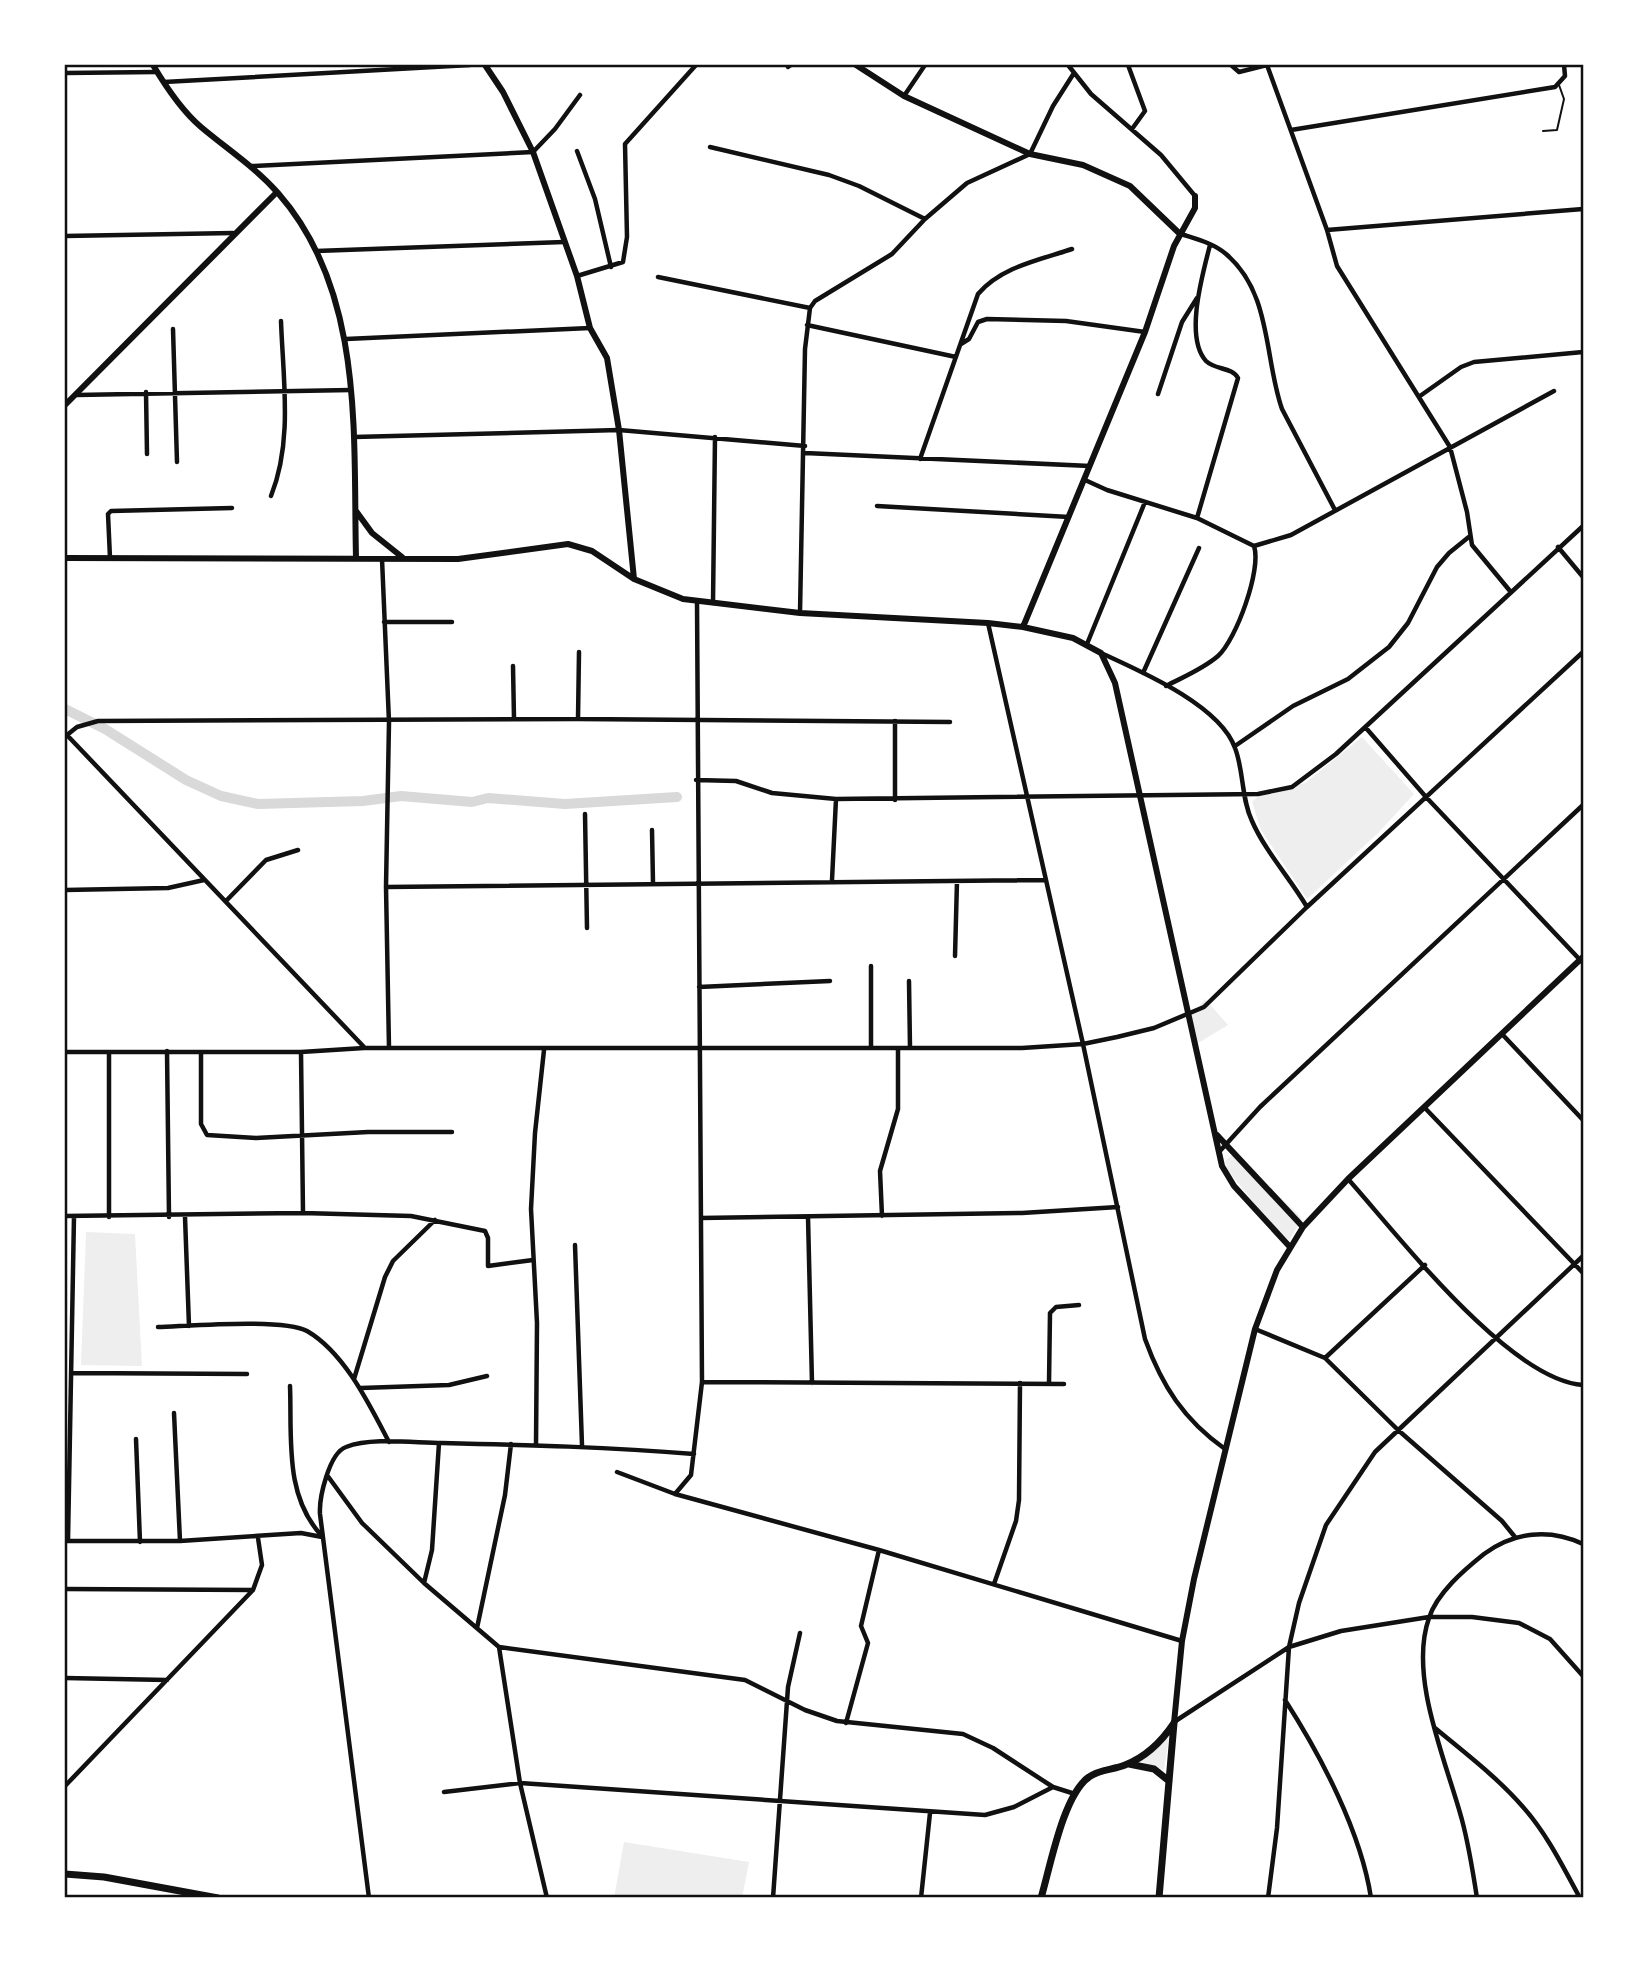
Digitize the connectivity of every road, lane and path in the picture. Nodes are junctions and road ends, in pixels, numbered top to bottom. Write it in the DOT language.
graph roads {
  1 [pos="153,65"];
  2 [pos="470,65"];
  3 [pos="485,65"];
  4 [pos="696,65"];
  5 [pos="856,65"];
  6 [pos="872,65"];
  7 [pos="925,65"];
  8 [pos="1068,65"];
  9 [pos="1128,65"];
  10 [pos="1231,65"];
  11 [pos="1267,65"];
  12 [pos="1564,65"];
  13 [pos="157,72"];
  14 [pos="1074,72"];
  15 [pos="65,73"];
  16 [pos="867,74"];
  17 [pos="163,82"];
  18 [pos="1559,85"];
  19 [pos="580,95"];
  20 [pos="904,96"];
  21 [pos="1132,130"];
  22 [pos="1291,130"];
  23 [pos="1543,131"];
  24 [pos="710,147"];
  25 [pos="577,151"];
  26 [pos="533,152"];
  27 [pos="1030,154"];
  28 [pos="251,167"];
  29 [pos="277,192"];
  30 [pos="1195,196"];
  31 [pos="1583,209"];
  32 [pos="925,219"];
  33 [pos="1327,230"];
  34 [pos="233,233"];
  35 [pos="1180,233"];
  36 [pos="65,236"];
  37 [pos="564,242"];
  38 [pos="1210,245"];
  39 [pos="1072,249"];
  40 [pos="316,251"];
  41 [pos="611,267"];
  42 [pos="577,276"];
  43 [pos="658,277"];
  44 [pos="1198,297"];
  45 [pos="810,308"];
  46 [pos="281,321"];
  47 [pos="807,325"];
  48 [pos="173,328"];
  49 [pos="590,328"];
  50 [pos="1145,332"];
  51 [pos="346,339"];
  52 [pos="960,345"];
  53 [pos="1583,352"];
  54 [pos="956,357"];
  55 [pos="351,390"];
  56 [pos="1554,391"];
  57 [pos="146,392"];
  58 [pos="176,392"];
  59 [pos="283,392"];
  60 [pos="1158,394"];
  61 [pos="76,395"];
  62 [pos="1420,396"];
  63 [pos="65,405"];
  64 [pos="619,430"];
  65 [pos="353,437"];
  66 [pos="715,437"];
  67 [pos="805,446"];
  68 [pos="1450,447"];
  69 [pos="804,453"];
  70 [pos="147,454"];
  71 [pos="920,459"];
  72 [pos="177,462"];
  73 [pos="1090,466"];
  74 [pos="1085,480"];
  75 [pos="271,496"];
  76 [pos="1145,502"];
  77 [pos="877,506"];
  78 [pos="232,508"];
  79 [pos="355,509"];
  80 [pos="1335,510"];
  81 [pos="1071,517"];
  82 [pos="1197,518"];
  83 [pos="1583,526"];
  84 [pos="1470,536"];
  85 [pos="1254,546"];
  86 [pos="1558,547"];
  87 [pos="1199,548"];
  88 [pos="65,558"];
  89 [pos="110,558"];
  90 [pos="356,558"];
  91 [pos="382,558"];
  92 [pos="404,558"];
  93 [pos="1583,577"];
  94 [pos="634,579"];
  95 [pos="1510,591"];
  96 [pos="697,601"];
  97 [pos="713,603"];
  98 [pos="800,612"];
  99 [pos="384,622"];
  100 [pos="452,622"];
  101 [pos="988,623"];
  102 [pos="1023,627"];
  103 [pos="1087,643"];
  104 [pos="579,652"];
  105 [pos="1583,652"];
  106 [pos="1101,653"];
  107 [pos="513,666"];
  108 [pos="1143,673"];
  109 [pos="1166,686"];
  110 [pos="514,719"];
  111 [pos="578,719"];
  112 [pos="697,720"];
  113 [pos="388,722"];
  114 [pos="895,722"];
  115 [pos="950,722"];
  116 [pos="1366,728"];
  117 [pos="66,734"];
  118 [pos="1235,746"];
  119 [pos="696,780"];
  120 [pos="1245,794"];
  121 [pos="1139,795"];
  122 [pos="1027,796"];
  123 [pos="1426,797"];
  124 [pos="836,799"];
  125 [pos="895,800"];
  126 [pos="1583,805"];
  127 [pos="585,814"];
  128 [pos="652,830"];
  129 [pos="298,850"];
  130 [pos="204,880"];
  131 [pos="832,880"];
  132 [pos="1045,880"];
  133 [pos="1504,880"];
  134 [pos="957,881"];
  135 [pos="587,882"];
  136 [pos="653,883"];
  137 [pos="697,883"];
  138 [pos="386,887"];
  139 [pos="65,890"];
  140 [pos="226,901"];
  141 [pos="1307,907"];
  142 [pos="587,928"];
  143 [pos="955,956"];
  144 [pos="1582,960"];
  145 [pos="871,966"];
  146 [pos="830,981"];
  147 [pos="909,981"];
  148 [pos="699,987"];
  149 [pos="1186,1015"];
  150 [pos="1502,1034"];
  151 [pos="1083,1044"];
  152 [pos="365,1048"];
  153 [pos="389,1048"];
  154 [pos="871,1048"];
  155 [pos="898,1048"];
  156 [pos="910,1048"];
  157 [pos="700,1049"];
  158 [pos="544,1050"];
  159 [pos="167,1051"];
  160 [pos="65,1052"];
  161 [pos="109,1052"];
  162 [pos="201,1052"];
  163 [pos="302,1052"];
  164 [pos="1424,1107"];
  165 [pos="1583,1120"];
  166 [pos="452,1132"];
  167 [pos="1217,1135"];
  168 [pos="302,1136"];
  169 [pos="1227,1143"];
  170 [pos="1219,1152"];
  171 [pos="1348,1179"];
  172 [pos="1118,1207"];
  173 [pos="303,1213"];
  174 [pos="65,1216"];
  175 [pos="74,1216"];
  176 [pos="881,1216"];
  177 [pos="109,1217"];
  178 [pos="169,1217"];
  179 [pos="185,1217"];
  180 [pos="808,1217"];
  181 [pos="701,1218"];
  182 [pos="435,1220"];
  183 [pos="1303,1227"];
  184 [pos="575,1245"];
  185 [pos="1290,1247"];
  186 [pos="1583,1256"];
  187 [pos="533,1260"];
  188 [pos="1575,1264"];
  189 [pos="1425,1265"];
  190 [pos="1583,1273"];
  191 [pos="1079,1305"];
  192 [pos="189,1326"];
  193 [pos="158,1327"];
  194 [pos="1255,1329"];
  195 [pos="1494,1339"];
  196 [pos="1325,1358"];
  197 [pos="72,1373"];
  198 [pos="247,1374"];
  199 [pos="487,1376"];
  200 [pos="354,1379"];
  201 [pos="702,1382"];
  202 [pos="813,1382"];
  203 [pos="1020,1382"];
  204 [pos="1049,1383"];
  205 [pos="1065,1384"];
  206 [pos="290,1387"];
  207 [pos="1583,1387"];
  208 [pos="361,1388"];
  209 [pos="174,1413"];
  210 [pos="1398,1430"];
  211 [pos="136,1439"];
  212 [pos="389,1442"];
  213 [pos="439,1443"];
  214 [pos="511,1444"];
  215 [pos="536,1445"];
  216 [pos="582,1445"];
  217 [pos="1226,1449"];
  218 [pos="694,1454"];
  219 [pos="617,1472"];
  220 [pos="327,1475"];
  221 [pos="675,1494"];
  222 [pos="322,1537"];
  223 [pos="1515,1537"];
  224 [pos="258,1538"];
  225 [pos="66,1541"];
  226 [pos="180,1541"];
  227 [pos="140,1542"];
  228 [pos="1583,1544"];
  229 [pos="879,1550"];
  230 [pos="424,1583"];
  231 [pos="994,1584"];
  232 [pos="65,1588"];
  233 [pos="253,1590"];
  234 [pos="1429,1617"];
  235 [pos="477,1628"];
  236 [pos="800,1633"];
  237 [pos="1181,1641"];
  238 [pos="499,1647"];
  239 [pos="1289,1647"];
  240 [pos="1583,1676"];
  241 [pos="65,1678"];
  242 [pos="168,1680"];
  243 [pos="1285,1700"];
  244 [pos="788,1702"];
  245 [pos="846,1723"];
  246 [pos="1174,1723"];
  247 [pos="1434,1728"];
  248 [pos="1126,1765"];
  249 [pos="1169,1781"];
  250 [pos="520,1783"];
  251 [pos="65,1786"];
  252 [pos="1053,1787"];
  253 [pos="444,1792"];
  254 [pos="1075,1794"];
  255 [pos="779,1800"];
  256 [pos="930,1813"];
  257 [pos="65,1874"];
  258 [pos="195,1896"];
  259 [pos="218,1898"];
  260 [pos="369,1898"];
  261 [pos="547,1898"];
  262 [pos="773,1898"];
  263 [pos="921,1898"];
  264 [pos="1041,1898"];
  265 [pos="1159,1898"];
  266 [pos="1268,1898"];
  267 [pos="1371,1898"];
  268 [pos="1477,1898"];
  269 [pos="1580,1898"];
  1 -- 13 [label="main road"];
  2 -- 17 [label="street"];
  3 -- 26 [label="main road"];
  4 -- 41 [label="street"];
  5 -- 16 [label="main road"];
  6 -- 16 [label="street"];
  7 -- 20 [label="street"];
  8 -- 14 [label="street"];
  9 -- 21 [label="street"];
  10 -- 11 [label="street"];
  11 -- 22 [label="street"];
  12 -- 18 [label="street"];
  13 -- 15 [label="street"];
  13 -- 17 [label="main road"];
  14 -- 21 [label="street"];
  14 -- 27 [label="street"];
  16 -- 20 [label="main road"];
  17 -- 28 [label="main road"];
  18 -- 22 [label="street"];
  18 -- 23 [label="lane"];
  19 -- 26 [label="street"];
  20 -- 27 [label="main road"];
  21 -- 30 [label="street"];
  22 -- 33 [label="street"];
  24 -- 32 [label="street"];
  25 -- 41 [label="street"];
  26 -- 28 [label="street"];
  26 -- 37 [label="main road"];
  27 -- 32 [label="street"];
  27 -- 35 [label="main road"];
  28 -- 29 [label="main road"];
  29 -- 34 [label="main road"];
  29 -- 40 [label="main road"];
  30 -- 35 [label="main road"];
  31 -- 33 [label="street"];
  32 -- 45 [label="street"];
  33 -- 62 [label="street"];
  34 -- 36 [label="street"];
  34 -- 61 [label="main road"];
  35 -- 38 [label="street"];
  35 -- 50 [label="main road"];
  37 -- 40 [label="street"];
  37 -- 42 [label="main road"];
  38 -- 44 [label="street"];
  38 -- 80 [label="street"];
  39 -- 52 [label="street"];
  40 -- 51 [label="main road"];
  41 -- 42 [label="street"];
  42 -- 49 [label="main road"];
  43 -- 45 [label="street"];
  44 -- 60 [label="street"];
  44 -- 82 [label="street"];
  45 -- 47 [label="street"];
  46 -- 59 [label="street"];
  47 -- 54 [label="street"];
  47 -- 67 [label="street"];
  48 -- 58 [label="street"];
  49 -- 51 [label="street"];
  49 -- 64 [label="main road"];
  50 -- 52 [label="street"];
  50 -- 73 [label="main road"];
  51 -- 55 [label="main road"];
  52 -- 54 [label="street"];
  53 -- 62 [label="street"];
  54 -- 71 [label="street"];
  55 -- 59 [label="street"];
  55 -- 65 [label="main road"];
  56 -- 68 [label="street"];
  57 -- 58 [label="street"];
  57 -- 61 [label="street"];
  57 -- 70 [label="street"];
  58 -- 59 [label="street"];
  58 -- 72 [label="street"];
  59 -- 75 [label="street"];
  61 -- 63 [label="main road"];
  62 -- 68 [label="street"];
  64 -- 65 [label="street"];
  64 -- 66 [label="street"];
  64 -- 94 [label="main road"];
  65 -- 79 [label="main road"];
  66 -- 67 [label="street"];
  66 -- 97 [label="street"];
  67 -- 69 [label="street"];
  68 -- 80 [label="street"];
  68 -- 84 [label="street"];
  69 -- 71 [label="street"];
  69 -- 98 [label="street"];
  71 -- 73 [label="street"];
  73 -- 74 [label="main road"];
  74 -- 76 [label="street"];
  74 -- 81 [label="main road"];
  76 -- 82 [label="street"];
  76 -- 103 [label="street"];
  77 -- 81 [label="street"];
  78 -- 89 [label="street"];
  79 -- 90 [label="main road"];
  79 -- 92 [label="main road"];
  80 -- 85 [label="street"];
  81 -- 102 [label="main road"];
  82 -- 85 [label="street"];
  83 -- 86 [label="street"];
  84 -- 95 [label="street"];
  84 -- 118 [label="street"];
  85 -- 109 [label="street"];
  86 -- 93 [label="street"];
  86 -- 95 [label="street"];
  87 -- 108 [label="street"];
  88 -- 89 [label="main road"];
  89 -- 90 [label="main road"];
  90 -- 91 [label="main road"];
  91 -- 92 [label="main road"];
  91 -- 99 [label="street"];
  92 -- 94 [label="main road"];
  94 -- 96 [label="main road"];
  95 -- 116 [label="street"];
  96 -- 97 [label="main road"];
  96 -- 112 [label="street"];
  97 -- 98 [label="main road"];
  98 -- 101 [label="main road"];
  99 -- 100 [label="street"];
  99 -- 113 [label="street"];
  101 -- 102 [label="main road"];
  101 -- 122 [label="street"];
  102 -- 103 [label="main road"];
  103 -- 106 [label="main road"];
  104 -- 111 [label="street"];
  105 -- 123 [label="street"];
  106 -- 108 [label="street"];
  106 -- 121 [label="main road"];
  107 -- 110 [label="street"];
  108 -- 109 [label="street"];
  109 -- 118 [label="street"];
  110 -- 111 [label="street"];
  110 -- 113 [label="street"];
  111 -- 112 [label="street"];
  112 -- 114 [label="street"];
  112 -- 119 [label="street"];
  113 -- 117 [label="street"];
  113 -- 138 [label="street"];
  114 -- 115 [label="street"];
  114 -- 125 [label="street"];
  116 -- 120 [label="street"];
  116 -- 123 [label="street"];
  117 -- 130 [label="street"];
  118 -- 120 [label="street"];
  119 -- 124 [label="street"];
  119 -- 137 [label="street"];
  120 -- 121 [label="street"];
  120 -- 141 [label="street"];
  121 -- 122 [label="street"];
  121 -- 149 [label="main road"];
  122 -- 125 [label="street"];
  122 -- 132 [label="street"];
  123 -- 133 [label="street"];
  123 -- 141 [label="street"];
  124 -- 125 [label="street"];
  124 -- 131 [label="street"];
  126 -- 133 [label="street"];
  127 -- 135 [label="street"];
  128 -- 136 [label="street"];
  129 -- 140 [label="street"];
  130 -- 139 [label="street"];
  130 -- 140 [label="street"];
  131 -- 134 [label="street"];
  131 -- 137 [label="street"];
  132 -- 134 [label="street"];
  132 -- 151 [label="street"];
  133 -- 144 [label="street"];
  133 -- 169 [label="street"];
  134 -- 143 [label="street"];
  135 -- 136 [label="street"];
  135 -- 138 [label="street"];
  135 -- 142 [label="street"];
  136 -- 137 [label="street"];
  137 -- 148 [label="street"];
  138 -- 153 [label="street"];
  140 -- 152 [label="street"];
  141 -- 149 [label="street"];
  144 -- 150 [label="main road"];
  145 -- 154 [label="street"];
  146 -- 148 [label="street"];
  147 -- 156 [label="street"];
  148 -- 157 [label="street"];
  149 -- 151 [label="street"];
  149 -- 167 [label="main road"];
  150 -- 164 [label="main road"];
  150 -- 165 [label="street"];
  151 -- 156 [label="street"];
  151 -- 172 [label="street"];
  152 -- 153 [label="street"];
  152 -- 163 [label="street"];
  153 -- 158 [label="street"];
  154 -- 155 [label="street"];
  154 -- 157 [label="street"];
  155 -- 156 [label="street"];
  155 -- 176 [label="street"];
  157 -- 158 [label="street"];
  157 -- 181 [label="street"];
  158 -- 187 [label="street"];
  159 -- 161 [label="street"];
  159 -- 162 [label="street"];
  159 -- 178 [label="street"];
  160 -- 161 [label="street"];
  161 -- 177 [label="street"];
  162 -- 163 [label="street"];
  162 -- 168 [label="street"];
  163 -- 168 [label="street"];
  164 -- 171 [label="main road"];
  164 -- 188 [label="street"];
  166 -- 168 [label="street"];
  167 -- 169 [label="main road"];
  167 -- 170 [label="main road"];
  168 -- 173 [label="street"];
  169 -- 170 [label="street"];
  169 -- 183 [label="main road"];
  170 -- 185 [label="main road"];
  171 -- 183 [label="main road"];
  171 -- 189 [label="street"];
  172 -- 176 [label="street"];
  172 -- 217 [label="street"];
  173 -- 179 [label="street"];
  173 -- 182 [label="street"];
  174 -- 175 [label="street"];
  175 -- 177 [label="street"];
  175 -- 197 [label="street"];
  176 -- 180 [label="street"];
  177 -- 178 [label="street"];
  178 -- 179 [label="street"];
  179 -- 192 [label="street"];
  180 -- 181 [label="street"];
  180 -- 202 [label="street"];
  181 -- 201 [label="street"];
  182 -- 187 [label="street"];
  182 -- 200 [label="street"];
  183 -- 185 [label="main road"];
  184 -- 216 [label="street"];
  185 -- 194 [label="main road"];
  186 -- 188 [label="street"];
  187 -- 215 [label="street"];
  188 -- 190 [label="street"];
  188 -- 195 [label="street"];
  189 -- 195 [label="street"];
  189 -- 196 [label="street"];
  191 -- 204 [label="street"];
  192 -- 193 [label="street"];
  192 -- 200 [label="street"];
  194 -- 196 [label="street"];
  194 -- 217 [label="main road"];
  195 -- 207 [label="street"];
  195 -- 210 [label="street"];
  196 -- 210 [label="street"];
  197 -- 198 [label="street"];
  197 -- 225 [label="street"];
  199 -- 208 [label="street"];
  200 -- 208 [label="street"];
  201 -- 202 [label="street"];
  201 -- 218 [label="street"];
  202 -- 203 [label="street"];
  203 -- 204 [label="street"];
  203 -- 231 [label="street"];
  204 -- 205 [label="street"];
  206 -- 222 [label="street"];
  208 -- 212 [label="street"];
  209 -- 226 [label="street"];
  210 -- 223 [label="street"];
  210 -- 239 [label="street"];
  211 -- 227 [label="street"];
  212 -- 213 [label="street"];
  212 -- 220 [label="street"];
  213 -- 214 [label="street"];
  213 -- 230 [label="street"];
  214 -- 215 [label="street"];
  214 -- 235 [label="street"];
  215 -- 216 [label="street"];
  216 -- 218 [label="street"];
  217 -- 237 [label="main road"];
  218 -- 221 [label="street"];
  219 -- 221 [label="street"];
  220 -- 222 [label="street"];
  220 -- 230 [label="street"];
  221 -- 229 [label="street"];
  222 -- 224 [label="street"];
  222 -- 260 [label="street"];
  223 -- 228 [label="street"];
  223 -- 234 [label="street"];
  224 -- 226 [label="street"];
  224 -- 233 [label="street"];
  225 -- 227 [label="street"];
  226 -- 227 [label="street"];
  229 -- 231 [label="street"];
  229 -- 245 [label="street"];
  230 -- 235 [label="street"];
  231 -- 237 [label="street"];
  232 -- 233 [label="street"];
  233 -- 242 [label="street"];
  234 -- 239 [label="street"];
  234 -- 240 [label="street"];
  234 -- 247 [label="street"];
  235 -- 238 [label="street"];
  236 -- 244 [label="street"];
  237 -- 246 [label="main road"];
  238 -- 244 [label="street"];
  238 -- 250 [label="street"];
  239 -- 243 [label="street"];
  239 -- 246 [label="street"];
  241 -- 242 [label="street"];
  242 -- 251 [label="street"];
  243 -- 266 [label="street"];
  243 -- 267 [label="street"];
  244 -- 245 [label="street"];
  244 -- 255 [label="street"];
  245 -- 252 [label="street"];
  246 -- 248 [label="main road"];
  246 -- 249 [label="main road"];
  247 -- 268 [label="street"];
  247 -- 269 [label="street"];
  248 -- 249 [label="main road"];
  248 -- 254 [label="main road"];
  249 -- 265 [label="main road"];
  250 -- 253 [label="street"];
  250 -- 255 [label="street"];
  250 -- 261 [label="street"];
  252 -- 254 [label="street"];
  252 -- 256 [label="street"];
  254 -- 264 [label="main road"];
  255 -- 256 [label="street"];
  255 -- 262 [label="street"];
  256 -- 263 [label="street"];
  257 -- 258 [label="main road"];
  258 -- 259 [label="main road"];
}
